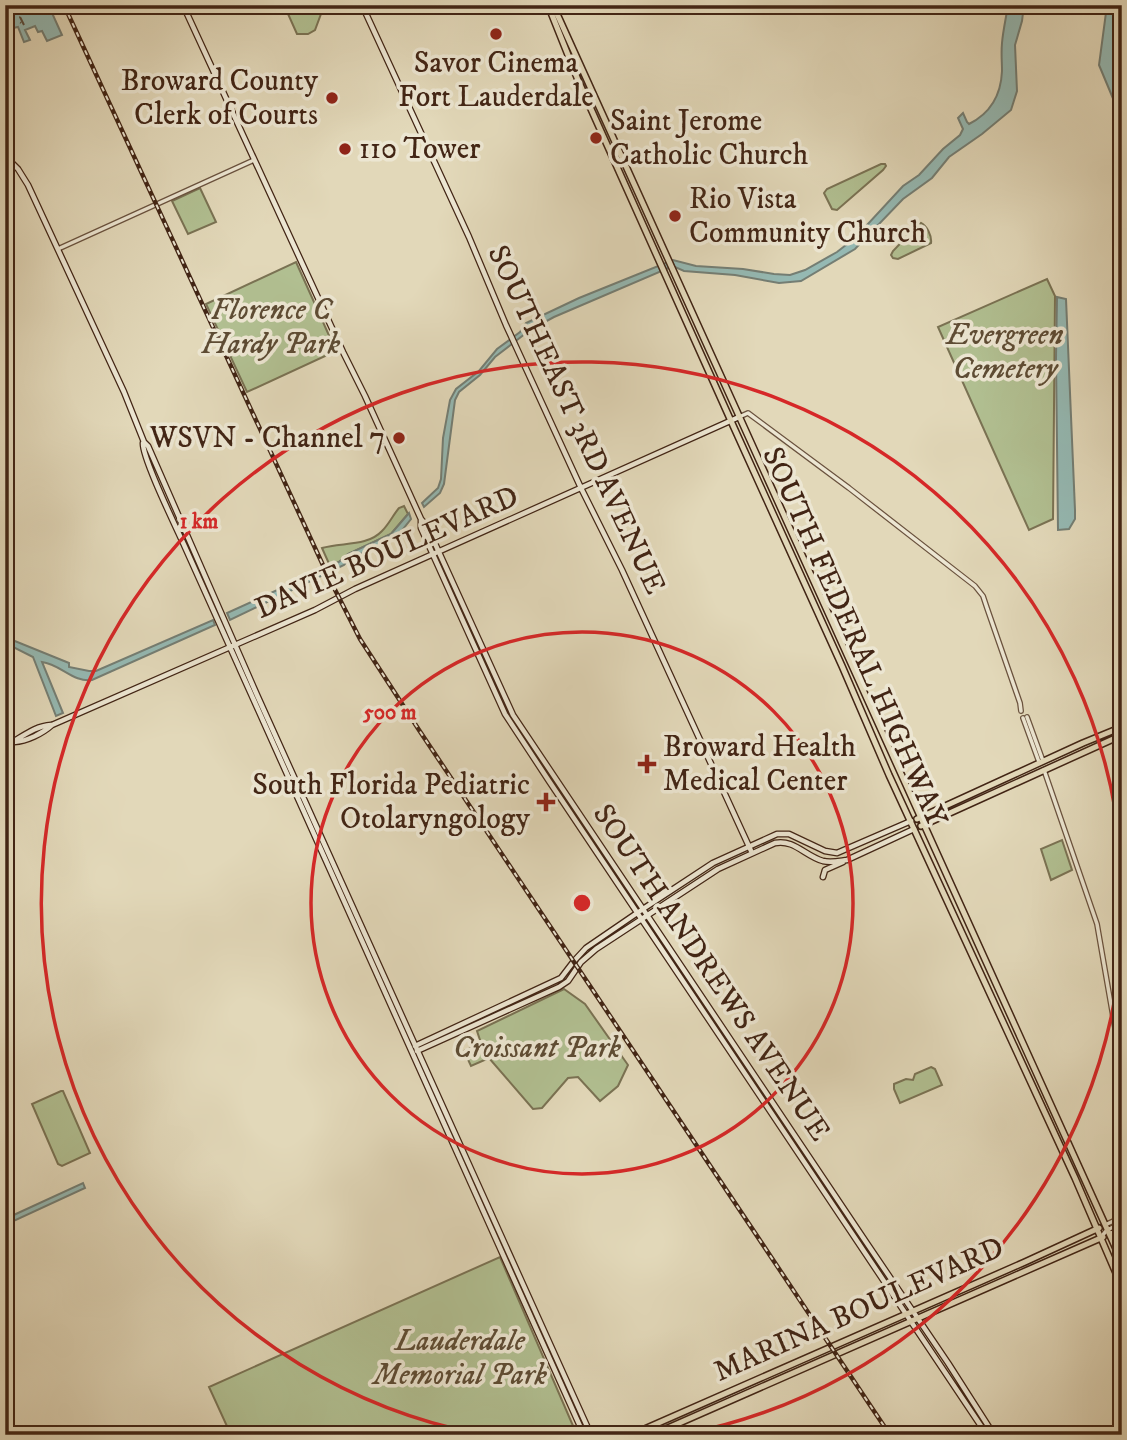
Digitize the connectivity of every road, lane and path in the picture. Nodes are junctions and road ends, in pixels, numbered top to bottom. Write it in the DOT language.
graph roads {
  1 [pos="183,5"];
  2 [pos="362,5"];
  3 [pos="551,5"];
  4 [pos="5,156"];
  5 [pos="254,160"];
  6 [pos="635,206"];
  7 [pos="647,213"];
  8 [pos="640,218"];
  9 [pos="653,226"];
  10 [pos="58,249"];
  11 [pos="673,290"];
  12 [pos="686,301"];
  13 [pos="685,319"];
  14 [pos="698,326"];
  15 [pos="739,418"];
  16 [pos="731,421"];
  17 [pos="581,488"];
  18 [pos="772,510"];
  19 [pos="784,518"];
  20 [pos="777,522"];
  21 [pos="789,528"];
  22 [pos="436,553"];
  23 [pos="233,646"];
  24 [pos="842,666"];
  25 [pos="852,668"];
  26 [pos="845,673"];
  27 [pos="858,681"];
  28 [pos="1122,727"];
  29 [pos="1122,735"];
  30 [pos="5,746"];
  31 [pos="1052,757"];
  32 [pos="1041,762"];
  33 [pos="1044,770"];
  34 [pos="920,817"];
  35 [pos="911,821"];
  36 [pos="923,825"];
  37 [pos="915,828"];
  38 [pos="869,840"];
  39 [pos="749,847"];
  40 [pos="872,848"];
  41 [pos="752,853"];
  42 [pos="847,859"];
  43 [pos="823,877"];
  44 [pos="640,911"];
  45 [pos="955,914"];
  46 [pos="645,917"];
  47 [pos="967,921"];
  48 [pos="958,922"];
  49 [pos="971,931"];
  50 [pos="1001,1016"];
  51 [pos="1014,1024"];
  52 [pos="1006,1027"];
  53 [pos="1017,1033"];
  54 [pos="415,1045"];
  55 [pos="411,1049"];
  56 [pos="418,1051"];
  57 [pos="1122,1068"];
  58 [pos="1048,1120"];
  59 [pos="1059,1124"];
  60 [pos="1052,1128"];
  61 [pos="1063,1133"];
  62 [pos="1122,1217"];
  63 [pos="1122,1223"];
  64 [pos="1122,1228"];
  65 [pos="1096,1229"];
  66 [pos="1107,1229"];
  67 [pos="1100,1238"];
  68 [pos="1122,1262"];
  69 [pos="1122,1286"];
  70 [pos="913,1311"];
  71 [pos="905,1314"];
  72 [pos="914,1319"];
  73 [pos="821,1352"];
  74 [pos="817,1362"];
  75 [pos="760,1378"];
  76 [pos="746,1393"];
  77 [pos="703,1403"];
  78 [pos="694,1407"];
  79 [pos="701,1414"];
  80 [pos="692,1418"];
  81 [pos="584,1435"];
  82 [pos="591,1435"];
  83 [pos="631,1435"];
  84 [pos="652,1435"];
  85 [pos="987,1435"];
  86 [pos="995,1435"];
  1 -- 5 [label="main road, SOUTH ANDREWS AVENUE"];
  2 -- 17 [label="main road, SOUTHEAST 3RD AVENUE"];
  3 -- 6 [label="main road, SOUTH FEDERAL HIGHWAY"];
  3 -- 7 [label="main road, SOUTH FEDERAL HIGHWAY"];
  4 -- 10 [label="main road"];
  5 -- 10 [label="street"];
  5 -- 22 [label="main road, SOUTH ANDREWS AVENUE"];
  6 -- 7 [label="main road"];
  6 -- 8 [label="main road, SOUTH FEDERAL HIGHWAY"];
  7 -- 9 [label="main road, SOUTH FEDERAL HIGHWAY"];
  8 -- 9 [label="main road"];
  8 -- 11 [label="main road, SOUTH FEDERAL HIGHWAY"];
  9 -- 12 [label="main road, SOUTH FEDERAL HIGHWAY"];
  10 -- 23 [label="main road"];
  11 -- 12 [label="main road"];
  11 -- 13 [label="main road, SOUTH FEDERAL HIGHWAY"];
  12 -- 14 [label="main road"];
  13 -- 14 [label="main road"];
  13 -- 16 [label="main road, SOUTH FEDERAL HIGHWAY"];
  14 -- 15 [label="main road, SOUTH FEDERAL HIGHWAY"];
  15 -- 16 [label="main road, DAVIE BOULEVARD"];
  15 -- 19 [label="main road, SOUTH FEDERAL HIGHWAY"];
  15 -- 32 [label="street"];
  16 -- 17 [label="main road, DAVIE BOULEVARD"];
  16 -- 18 [label="main road, SOUTH FEDERAL HIGHWAY"];
  17 -- 22 [label="main road, DAVIE BOULEVARD"];
  17 -- 39 [label="main road, SOUTHEAST 3RD AVENUE"];
  18 -- 19 [label="main road"];
  18 -- 20 [label="main road, SOUTH FEDERAL HIGHWAY"];
  19 -- 21 [label="main road, SOUTH FEDERAL HIGHWAY"];
  20 -- 21 [label="main road"];
  20 -- 24 [label="main road, SOUTH FEDERAL HIGHWAY"];
  21 -- 25 [label="main road, SOUTH FEDERAL HIGHWAY"];
  22 -- 23 [label="main road, DAVIE BOULEVARD"];
  22 -- 44 [label="main road, SOUTH ANDREWS AVENUE"];
  23 -- 30 [label="main road, DAVIE BOULEVARD"];
  23 -- 54 [label="main road"];
  23 -- 55 [label="main road"];
  24 -- 25 [label="main road"];
  24 -- 26 [label="main road, SOUTH FEDERAL HIGHWAY"];
  25 -- 27 [label="main road, SOUTH FEDERAL HIGHWAY"];
  26 -- 27 [label="main road"];
  26 -- 35 [label="main road, SOUTH FEDERAL HIGHWAY"];
  27 -- 34 [label="main road, SOUTH FEDERAL HIGHWAY"];
  28 -- 31 [label="main road"];
  29 -- 33 [label="main road"];
  31 -- 32 [label="main road"];
  31 -- 33 [label="main road"];
  32 -- 34 [label="main road"];
  33 -- 36 [label="main road"];
  33 -- 57 [label="street"];
  34 -- 35 [label="main road"];
  34 -- 36 [label="main road, SOUTH FEDERAL HIGHWAY"];
  35 -- 37 [label="main road, SOUTH FEDERAL HIGHWAY"];
  35 -- 38 [label="main road"];
  36 -- 37 [label="main road"];
  36 -- 47 [label="main road, SOUTH FEDERAL HIGHWAY"];
  37 -- 40 [label="main road"];
  37 -- 45 [label="main road, SOUTH FEDERAL HIGHWAY"];
  38 -- 39 [label="main road"];
  38 -- 40 [label="main road"];
  39 -- 41 [label="main road, SOUTHEAST 3RD AVENUE"];
  39 -- 44 [label="main road"];
  40 -- 42 [label="main road"];
  41 -- 42 [label="main road"];
  41 -- 46 [label="main road"];
  42 -- 43 [label="main road"];
  44 -- 46 [label="main road, SOUTH ANDREWS AVENUE"];
  44 -- 54 [label="main road"];
  45 -- 47 [label="main road"];
  45 -- 48 [label="main road, SOUTH FEDERAL HIGHWAY"];
  46 -- 56 [label="main road"];
  46 -- 70 [label="main road, SOUTH ANDREWS AVENUE"];
  46 -- 71 [label="main road, SOUTH ANDREWS AVENUE"];
  47 -- 49 [label="main road, SOUTH FEDERAL HIGHWAY"];
  48 -- 49 [label="main road"];
  48 -- 50 [label="main road, SOUTH FEDERAL HIGHWAY"];
  49 -- 51 [label="main road, SOUTH FEDERAL HIGHWAY"];
  50 -- 51 [label="main road"];
  50 -- 52 [label="main road, SOUTH FEDERAL HIGHWAY"];
  51 -- 53 [label="main road, SOUTH FEDERAL HIGHWAY"];
  52 -- 53 [label="main road"];
  52 -- 58 [label="main road, SOUTH FEDERAL HIGHWAY"];
  53 -- 59 [label="main road, SOUTH FEDERAL HIGHWAY"];
  54 -- 55 [label="main road"];
  54 -- 56 [label="main road"];
  55 -- 56 [label="main road"];
  55 -- 81 [label="main road"];
  56 -- 82 [label="main road"];
  58 -- 59 [label="main road"];
  58 -- 60 [label="main road, SOUTH FEDERAL HIGHWAY"];
  59 -- 61 [label="main road, SOUTH FEDERAL HIGHWAY"];
  60 -- 61 [label="main road"];
  60 -- 65 [label="main road, SOUTH FEDERAL HIGHWAY"];
  61 -- 66 [label="main road, SOUTH FEDERAL HIGHWAY"];
  62 -- 66 [label="street"];
  63 -- 66 [label="street"];
  64 -- 66 [label="street"];
  65 -- 66 [label="main road, MARINA BOULEVARD"];
  65 -- 67 [label="main road, SOUTH FEDERAL HIGHWAY"];
  65 -- 70 [label="main road, MARINA BOULEVARD"];
  66 -- 67 [label="main road, MARINA BOULEVARD"];
  66 -- 68 [label="main road, SOUTH FEDERAL HIGHWAY"];
  67 -- 69 [label="main road, SOUTH FEDERAL HIGHWAY"];
  67 -- 72 [label="main road, MARINA BOULEVARD"];
  70 -- 71 [label="main road, MARINA BOULEVARD"];
  70 -- 72 [label="main road, SOUTH ANDREWS AVENUE"];
  71 -- 72 [label="main road, SOUTH ANDREWS AVENUE"];
  71 -- 73 [label="main road, MARINA BOULEVARD"];
  72 -- 74 [label="main road, MARINA BOULEVARD"];
  72 -- 85 [label="main road, SOUTH ANDREWS AVENUE"];
  72 -- 86 [label="main road, SOUTH ANDREWS AVENUE"];
  73 -- 74 [label="main road"];
  73 -- 75 [label="main road, MARINA BOULEVARD"];
  74 -- 76 [label="main road, MARINA BOULEVARD"];
  75 -- 76 [label="main road"];
  75 -- 77 [label="main road, MARINA BOULEVARD"];
  76 -- 79 [label="main road, MARINA BOULEVARD"];
  77 -- 78 [label="main road, MARINA BOULEVARD"];
  77 -- 79 [label="main road"];
  78 -- 80 [label="main road"];
  78 -- 83 [label="main road, MARINA BOULEVARD"];
  79 -- 80 [label="main road, MARINA BOULEVARD"];
  80 -- 84 [label="main road, MARINA BOULEVARD"];
}
